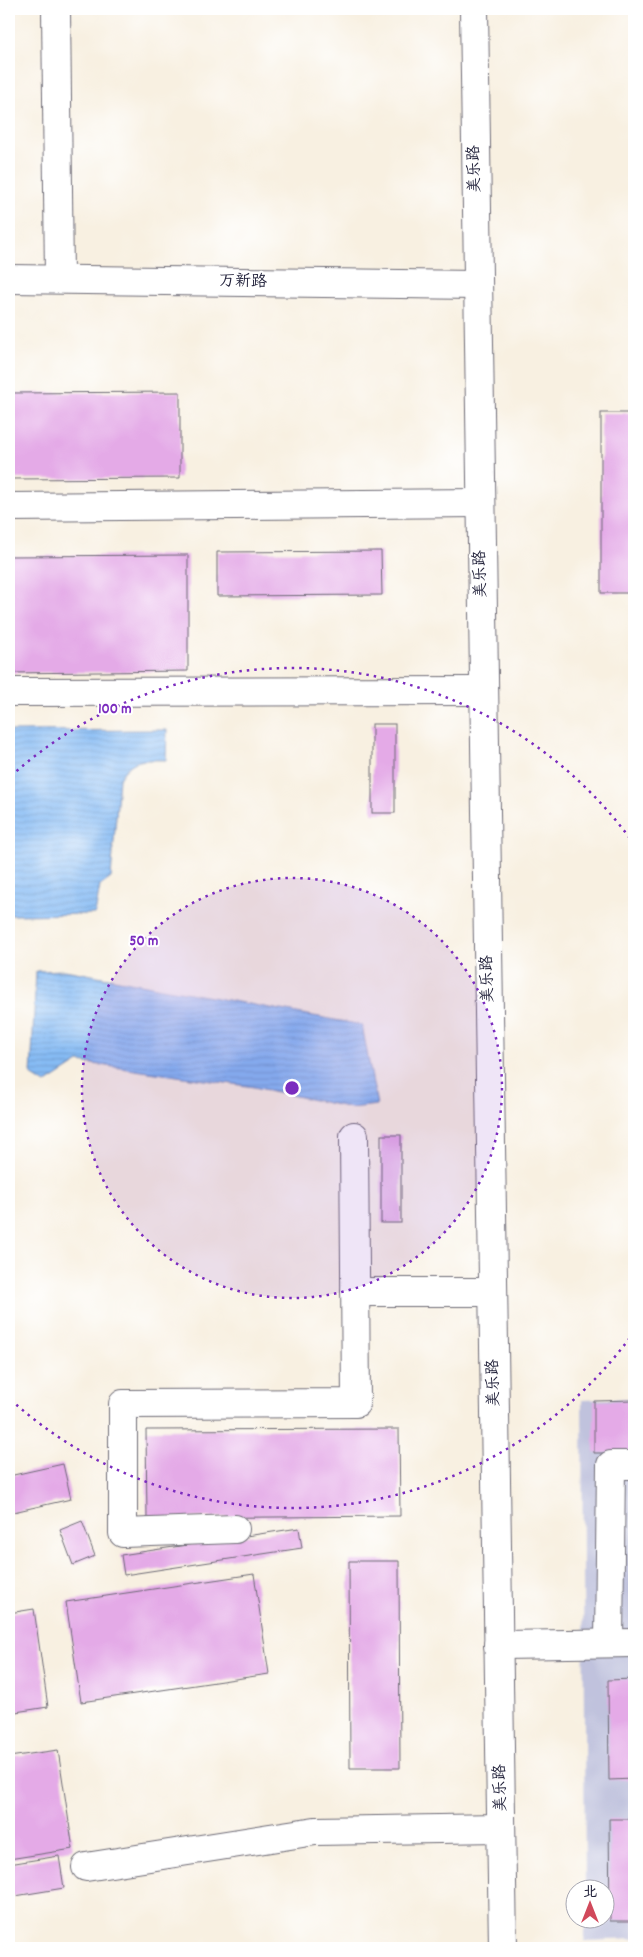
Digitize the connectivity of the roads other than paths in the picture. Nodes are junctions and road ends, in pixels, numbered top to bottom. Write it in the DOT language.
graph roads {
  1 [pos="56,9"];
  2 [pos="474,9"];
  3 [pos="9,279"];
  4 [pos="58,280"];
  5 [pos="476,285"];
  6 [pos="480,503"];
  7 [pos="9,507"];
  8 [pos="483,691"];
  9 [pos="9,692"];
  10 [pos="354,1136"];
  11 [pos="355,1292"];
  12 [pos="493,1292"];
  13 [pos="634,1465"];
  14 [pos="235,1529"];
  15 [pos="622,1643"];
  16 [pos="498,1645"];
  17 [pos="502,1828"];
  18 [pos="86,1867"];
  19 [pos="504,1948"];
  1 -- 4 [label="street"];
  2 -- 5 [label="street, 美乐路"];
  3 -- 4 [label="street, 万新路"];
  4 -- 5 [label="street, 万新路"];
  5 -- 6 [label="street, 美乐路"];
  6 -- 7 [label="street"];
  6 -- 8 [label="street, 美乐路"];
  8 -- 9 [label="street"];
  8 -- 12 [label="street, 美乐路"];
  10 -- 11 [label="street"];
  11 -- 12 [label="street"];
  11 -- 14 [label="street"];
  12 -- 16 [label="street, 美乐路"];
  13 -- 15 [label="street"];
  15 -- 16 [label="street"];
  16 -- 17 [label="street, 美乐路"];
  17 -- 18 [label="street"];
  17 -- 19 [label="street, 美乐路"];
}
